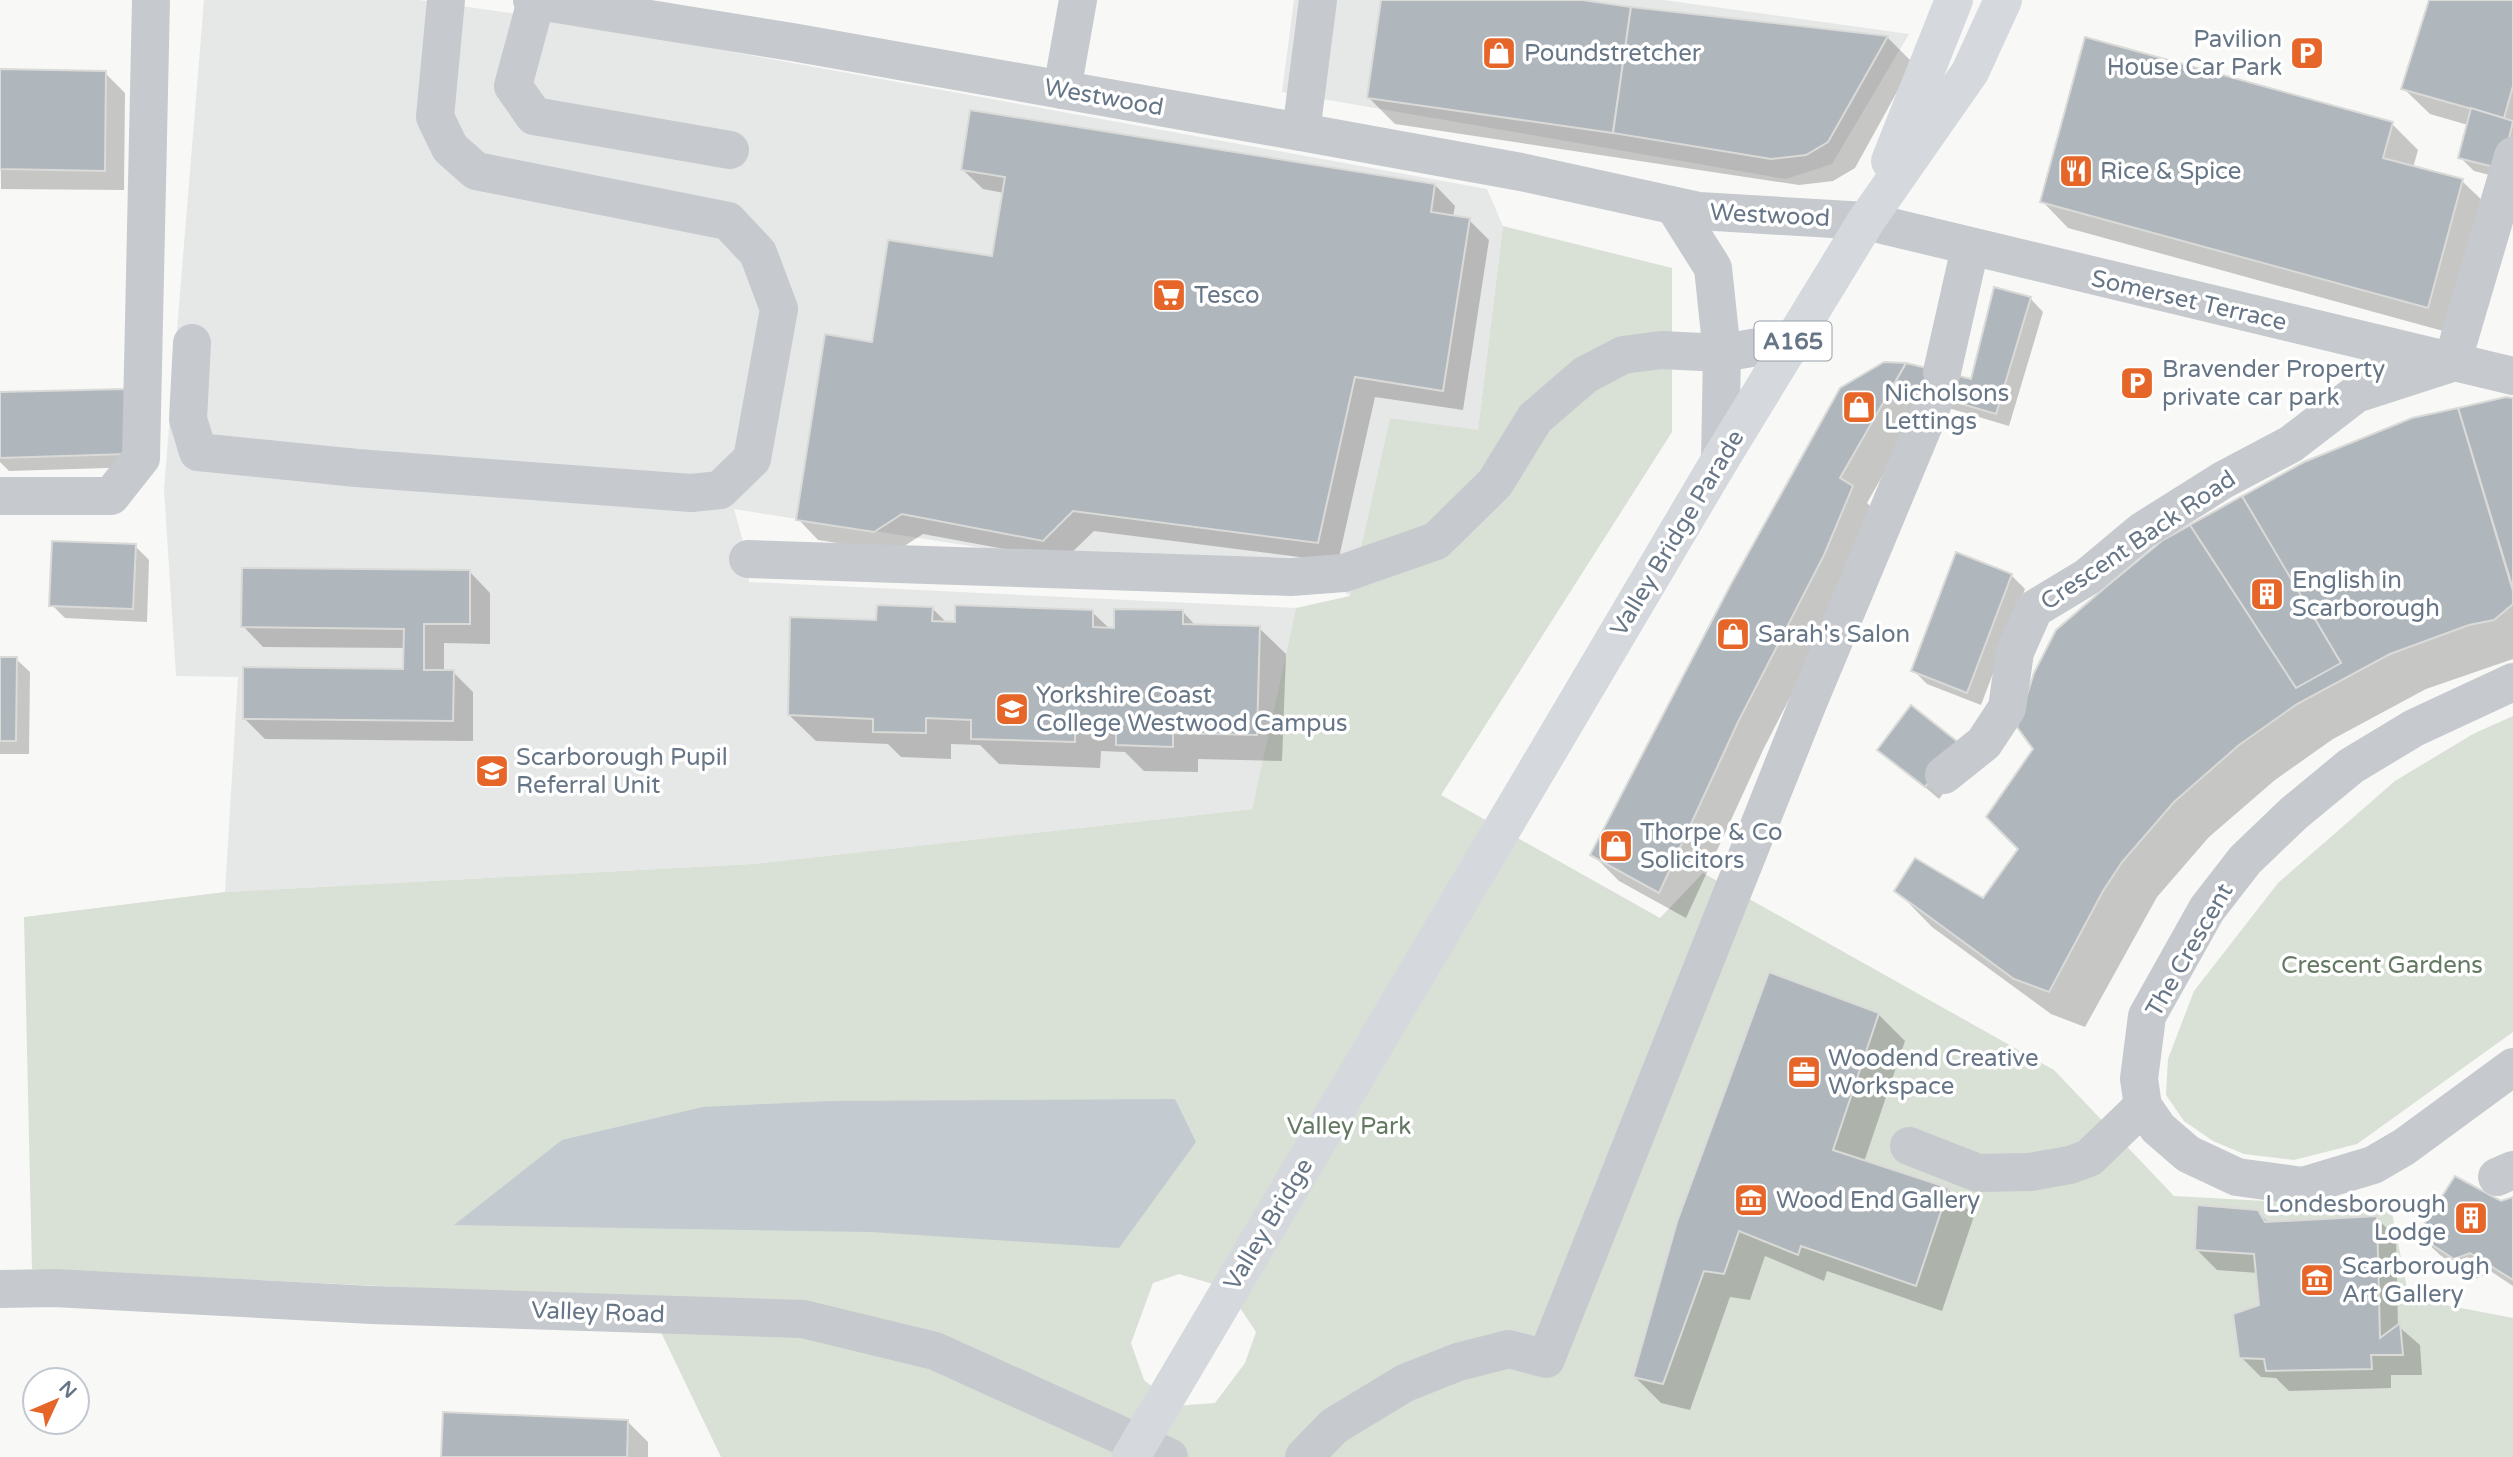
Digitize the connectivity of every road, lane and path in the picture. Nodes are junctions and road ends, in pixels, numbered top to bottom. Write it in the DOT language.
graph roads {
  1 [pos="151,0"];
  2 [pos="446,0"];
  3 [pos="534,0"];
  4 [pos="1078,0"];
  5 [pos="1318,0"];
  6 [pos="1954,0"];
  7 [pos="2003,0"];
  8 [pos="1062,90"];
  9 [pos="1301,132"];
  10 [pos="730,150"];
  11 [pos="2513,156"];
  12 [pos="1674,206"];
  13 [pos="1866,221"];
  14 [pos="1970,248"];
  15 [pos="1793,341"];
  16 [pos="192,343"];
  17 [pos="1722,353"];
  18 [pos="2452,363"];
  19 [pos="2513,376"];
  20 [pos="1720,460"];
  21 [pos="0,496"];
  22 [pos="748,559"];
  23 [pos="2513,682"];
  24 [pos="1944,775"];
  25 [pos="1491,847"];
  26 [pos="2513,1068"];
  27 [pos="2143,1107"];
  28 [pos="1909,1146"];
  29 [pos="0,1289"];
  30 [pos="1131,1457"];
  31 [pos="1169,1457"];
  32 [pos="1304,1457"];
  1 -- 21 [label="street"];
  2 -- 16 [label="street"];
  3 -- 8 [label="street, Westwood"];
  3 -- 10 [label="street"];
  4 -- 8 [label="street"];
  5 -- 9 [label="street"];
  6 -- 13 [label="highway, A165"];
  7 -- 13 [label="highway, A165"];
  8 -- 9 [label="street, Westwood"];
  9 -- 12 [label="street, Westwood"];
  11 -- 18 [label="street"];
  12 -- 13 [label="street, Westwood"];
  12 -- 17 [label="street, Westwood"];
  13 -- 14 [label="street, Somerset Terrace"];
  13 -- 15 [label="highway, Valley Bridge Parade / A165"];
  14 -- 18 [label="street, Somerset Terrace"];
  14 -- 32 [label="street"];
  15 -- 17 [label="street"];
  15 -- 20 [label="highway, Valley Bridge Parade / A165"];
  17 -- 20 [label="street, Westwood"];
  17 -- 22 [label="street"];
  18 -- 19 [label="street, Somerset Terrace"];
  18 -- 24 [label="street, Crescent Back Road"];
  20 -- 25 [label="highway, Valley Bridge Parade / A165"];
  23 -- 27 [label="street, The Crescent"];
  25 -- 30 [label="highway, Valley Bridge / A165"];
  26 -- 27 [label="street"];
  27 -- 28 [label="street"];
  29 -- 31 [label="street, Valley Road"];
}
